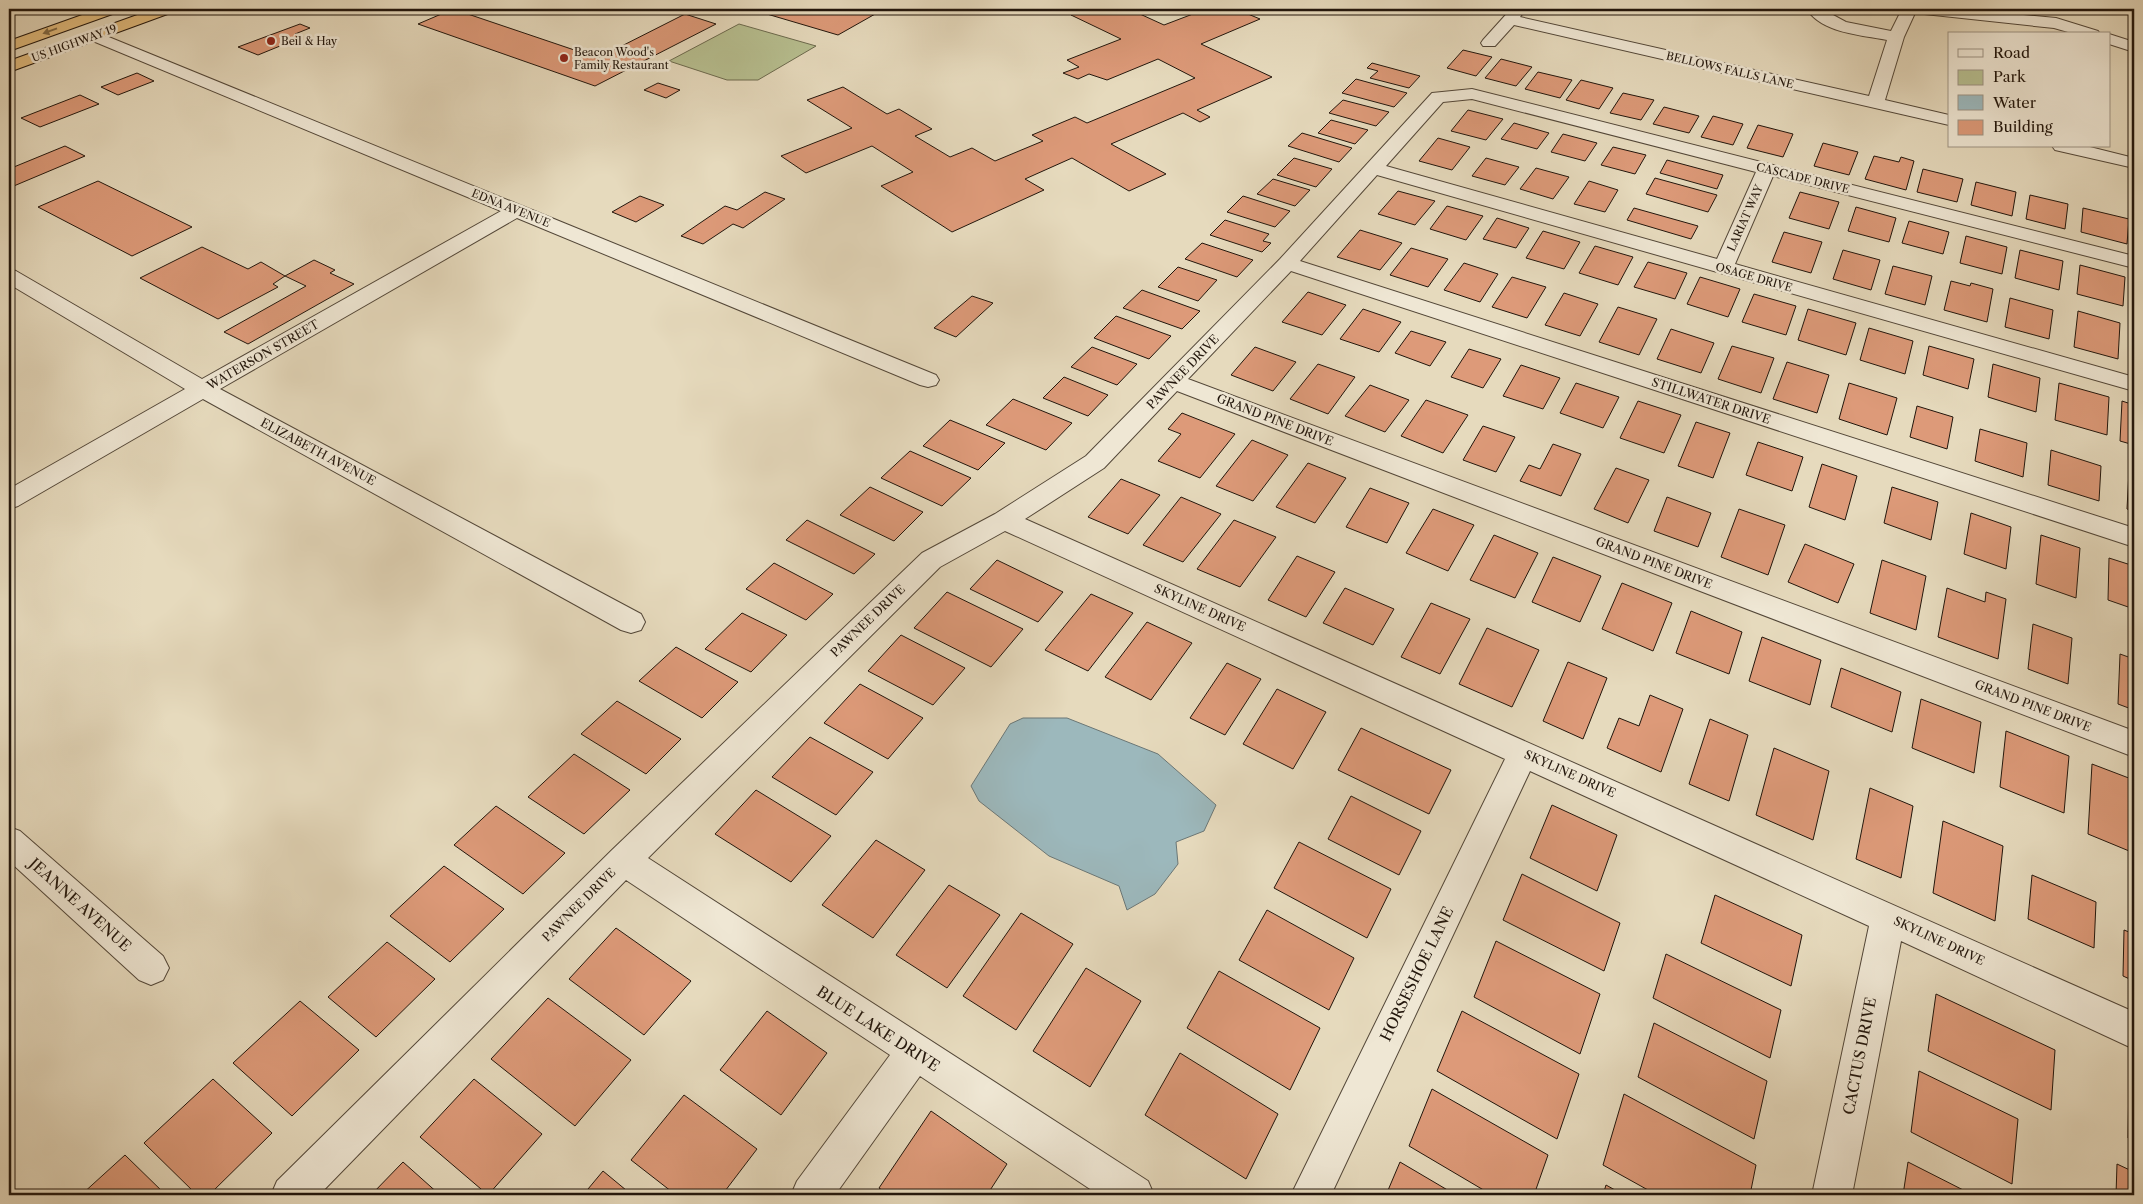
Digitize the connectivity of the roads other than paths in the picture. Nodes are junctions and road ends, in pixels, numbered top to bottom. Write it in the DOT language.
graph roads {
  1 [pos="113,9"];
  2 [pos="142,9"];
  3 [pos="168,9"];
  4 [pos="1814,9"];
  5 [pos="1909,9"];
  6 [pos="1918,9"];
  7 [pos="1514,14"];
  8 [pos="2052,16"];
  9 [pos="2088,32"];
  10 [pos="94,36"];
  11 [pos="1896,37"];
  12 [pos="2110,39"];
  13 [pos="1489,43"];
  14 [pos="9,46"];
  15 [pos="2134,46"];
  16 [pos="9,68"];
  17 [pos="1472,94"];
  18 [pos="1875,103"];
  19 [pos="1948,120"];
  20 [pos="2074,148"];
  21 [pos="2134,162"];
  22 [pos="1374,168"];
  23 [pos="1767,169"];
  24 [pos="516,210"];
  25 [pos="2134,262"];
  26 [pos="1288,263"];
  27 [pos="1723,268"];
  28 [pos="9,274"];
  29 [pos="928,380"];
  30 [pos="1174,382"];
  31 [pos="2134,384"];
  32 [pos="202,389"];
  33 [pos="9,500"];
  34 [pos="1004,520"];
  35 [pos="2134,538"];
  36 [pos="631,622"];
  37 [pos="2134,744"];
  38 [pos="1523,753"];
  39 [pos="9,841"];
  40 [pos="624,860"];
  41 [pos="1888,918"];
  42 [pos="151,968"];
  43 [pos="2134,1031"];
  44 [pos="914,1052"];
  45 [pos="291,1195"];
  46 [pos="811,1195"];
  47 [pos="1134,1195"];
  48 [pos="1311,1195"];
  49 [pos="1832,1195"];
  1 -- 14 [label="highway, US HIGHWAY 19, one-way"];
  2 -- 10 [label="highway"];
  3 -- 10 [label="highway, US HIGHWAY 19"];
  4 -- 11 [label="street"];
  5 -- 11 [label="street"];
  6 -- 8 [label="street"];
  7 -- 13 [label="street"];
  7 -- 18 [label="street, BELLOWS FALLS LANE"];
  8 -- 9 [label="street"];
  10 -- 16 [label="highway, US HIGHWAY 19"];
  10 -- 24 [label="street, EDNA AVENUE"];
  11 -- 18 [label="street"];
  12 -- 15 [label="street"];
  17 -- 22 [label="street, PAWNEE DRIVE"];
  17 -- 23 [label="street, CASCADE DRIVE"];
  18 -- 19 [label="street, BELLOWS FALLS LANE"];
  20 -- 21 [label="street"];
  22 -- 26 [label="street, PAWNEE DRIVE"];
  22 -- 27 [label="street, OSAGE DRIVE"];
  23 -- 25 [label="street, CASCADE DRIVE"];
  23 -- 27 [label="street, LARIAT WAY"];
  24 -- 29 [label="street, EDNA AVENUE"];
  24 -- 32 [label="street, WATERSON STREET"];
  26 -- 30 [label="street, PAWNEE DRIVE"];
  26 -- 35 [label="street, STILLWATER DRIVE"];
  27 -- 31 [label="street, OSAGE DRIVE"];
  28 -- 32 [label="street, ELIZABETH AVENUE"];
  30 -- 34 [label="street, PAWNEE DRIVE"];
  30 -- 37 [label="street, GRAND PINE DRIVE"];
  32 -- 33 [label="street, WATERSON STREET"];
  32 -- 36 [label="street, ELIZABETH AVENUE"];
  34 -- 38 [label="street, SKYLINE DRIVE"];
  34 -- 40 [label="street, PAWNEE DRIVE"];
  38 -- 41 [label="street, SKYLINE DRIVE"];
  38 -- 48 [label="street, HORSESHOE LANE"];
  39 -- 42 [label="street, JEANNE AVENUE"];
  40 -- 44 [label="street, BLUE LAKE DRIVE"];
  40 -- 45 [label="street, PAWNEE DRIVE"];
  41 -- 43 [label="street, SKYLINE DRIVE"];
  41 -- 49 [label="street, CACTUS DRIVE"];
  44 -- 46 [label="street"];
  44 -- 47 [label="street, BLUE LAKE DRIVE"];
}
